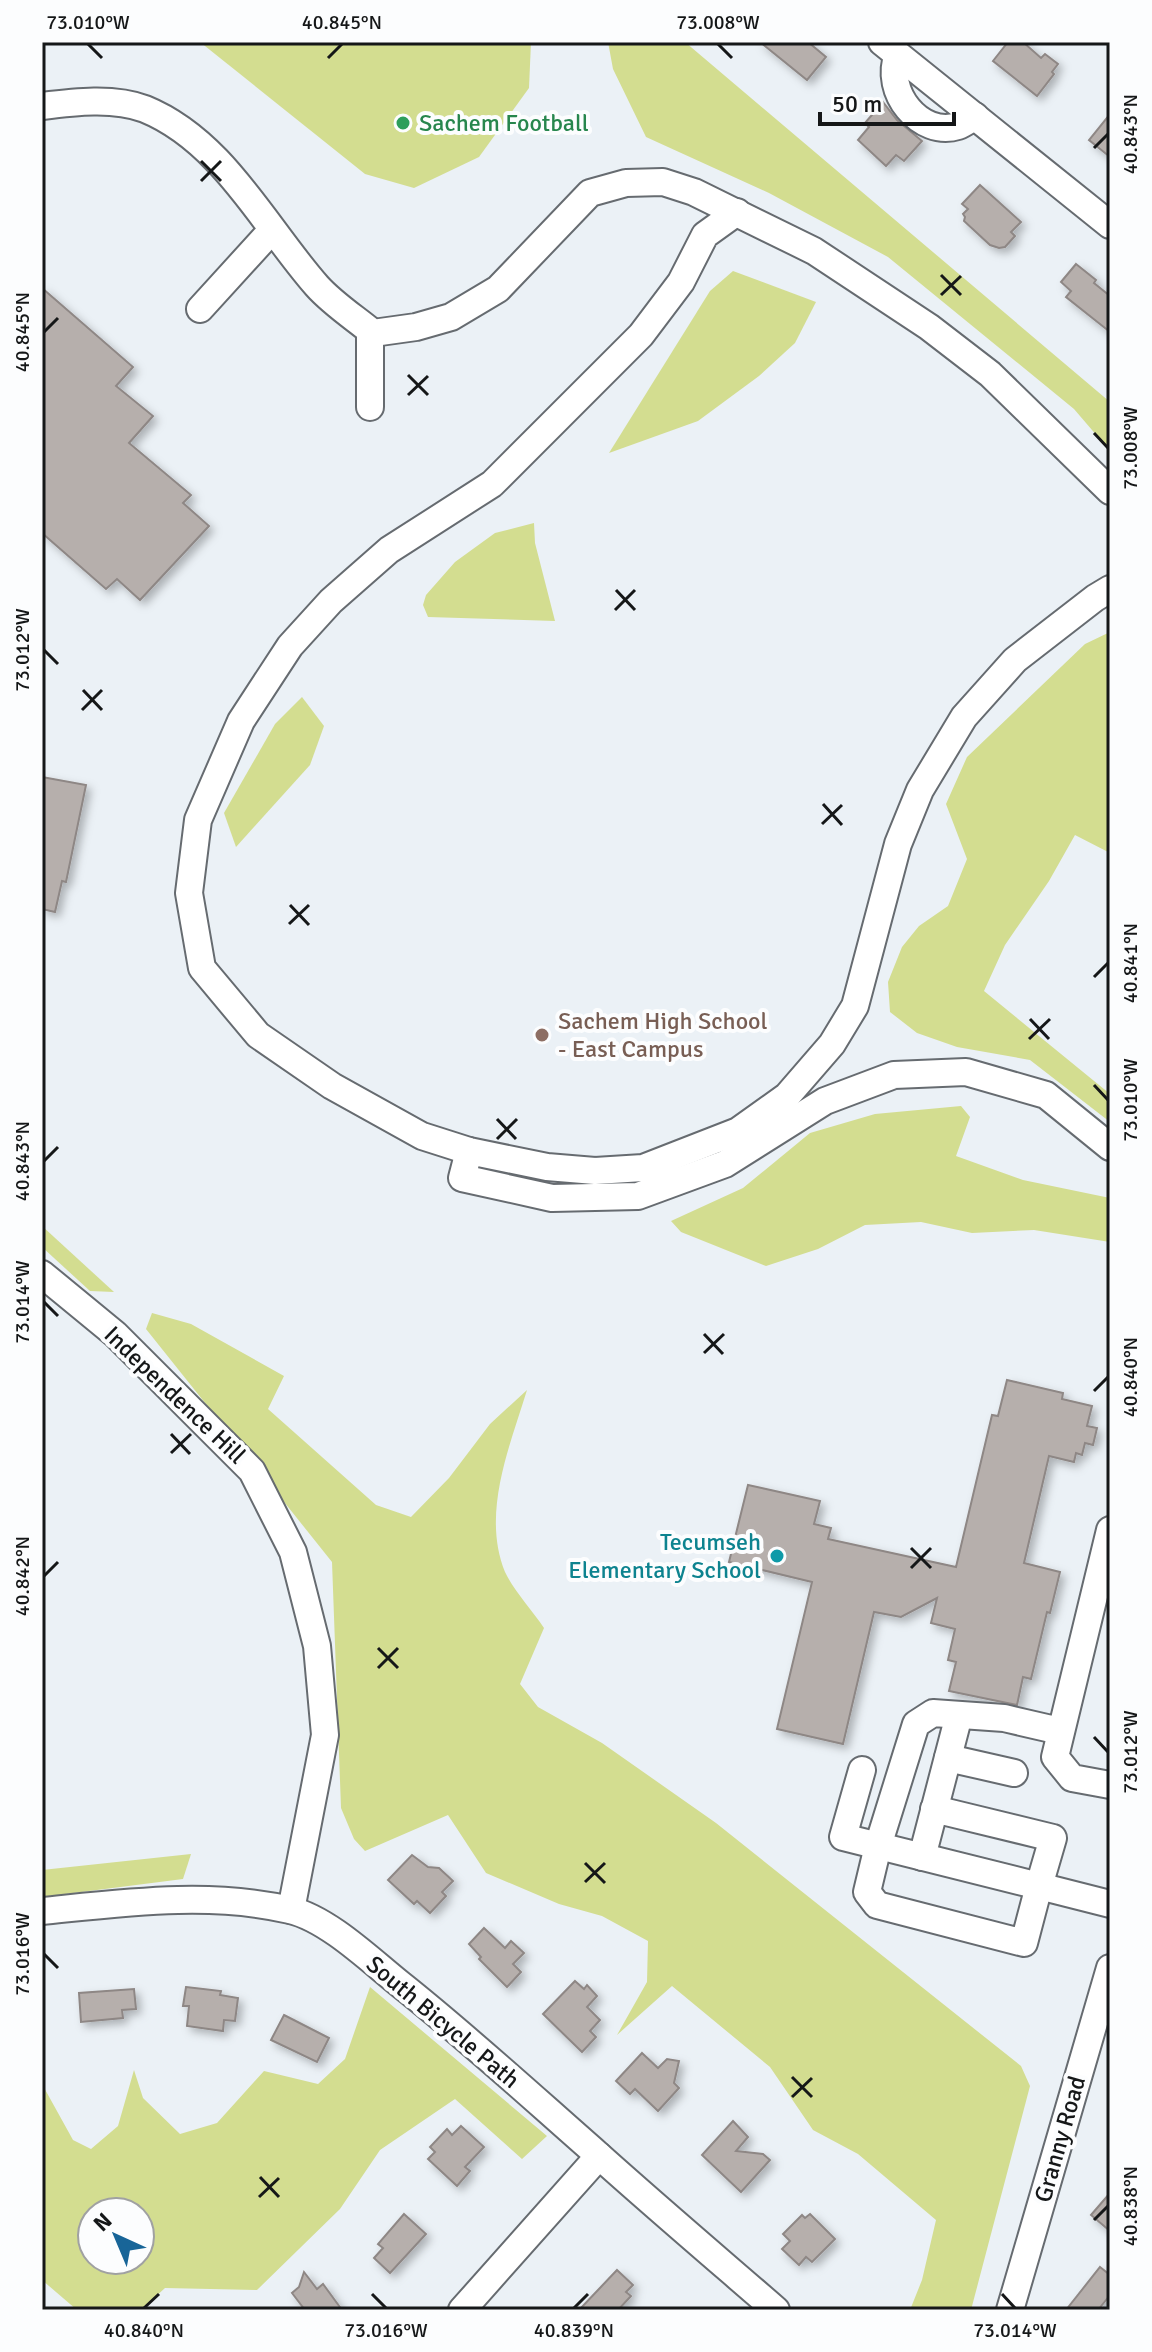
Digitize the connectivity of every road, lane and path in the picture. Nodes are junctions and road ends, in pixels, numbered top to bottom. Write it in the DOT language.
graph roads {
  1 [pos="890,48"];
  2 [pos="42,106"];
  3 [pos="975,116"];
  4 [pos="737,212"];
  5 [pos="1110,225"];
  6 [pos="272,230"];
  7 [pos="200,309"];
  8 [pos="370,331"];
  9 [pos="370,407"];
  10 [pos="1110,491"];
  11 [pos="1110,589"];
  12 [pos="1110,1147"];
  13 [pos="469,1151"];
  14 [pos="42,1274"];
  15 [pos="1110,1530"];
  16 [pos="959,1715"];
  17 [pos="1060,1731"];
  18 [pos="948,1758"];
  19 [pos="862,1770"];
  20 [pos="1014,1773"];
  21 [pos="1110,1785"];
  22 [pos="934,1809"];
  23 [pos="878,1846"];
  24 [pos="922,1857"];
  25 [pos="1039,1886"];
  26 [pos="1110,1904"];
  27 [pos="291,1910"];
  28 [pos="42,1911"];
  29 [pos="1110,1968"];
  30 [pos="599,2156"];
  31 [pos="462,2310"];
  32 [pos="776,2310"];
  33 [pos="1010,2310"];
  1 -- 3 [label="street"];
  1 -- 3 [label="street"];
  2 -- 6 [label="street"];
  3 -- 5 [label="street"];
  4 -- 8 [label="street"];
  4 -- 10 [label="street"];
  4 -- 13 [label="street"];
  6 -- 7 [label="street"];
  6 -- 8 [label="street"];
  8 -- 9 [label="street"];
  11 -- 13 [label="street"];
  12 -- 13 [label="street"];
  14 -- 27 [label="street, Independence Hill"];
  15 -- 17 [label="street"];
  16 -- 17 [label="street"];
  16 -- 18 [label="street"];
  16 -- 23 [label="street"];
  17 -- 21 [label="street"];
  18 -- 20 [label="street"];
  18 -- 22 [label="street"];
  19 -- 23 [label="street"];
  22 -- 24 [label="street"];
  22 -- 25 [label="street"];
  23 -- 24 [label="street"];
  23 -- 25 [label="street"];
  24 -- 25 [label="street"];
  25 -- 26 [label="street"];
  27 -- 28 [label="street, South Bicycle Path"];
  27 -- 30 [label="street, South Bicycle Path"];
  29 -- 33 [label="street, Granny Road"];
  30 -- 31 [label="street"];
  30 -- 32 [label="street, South Bicycle Path"];
}
